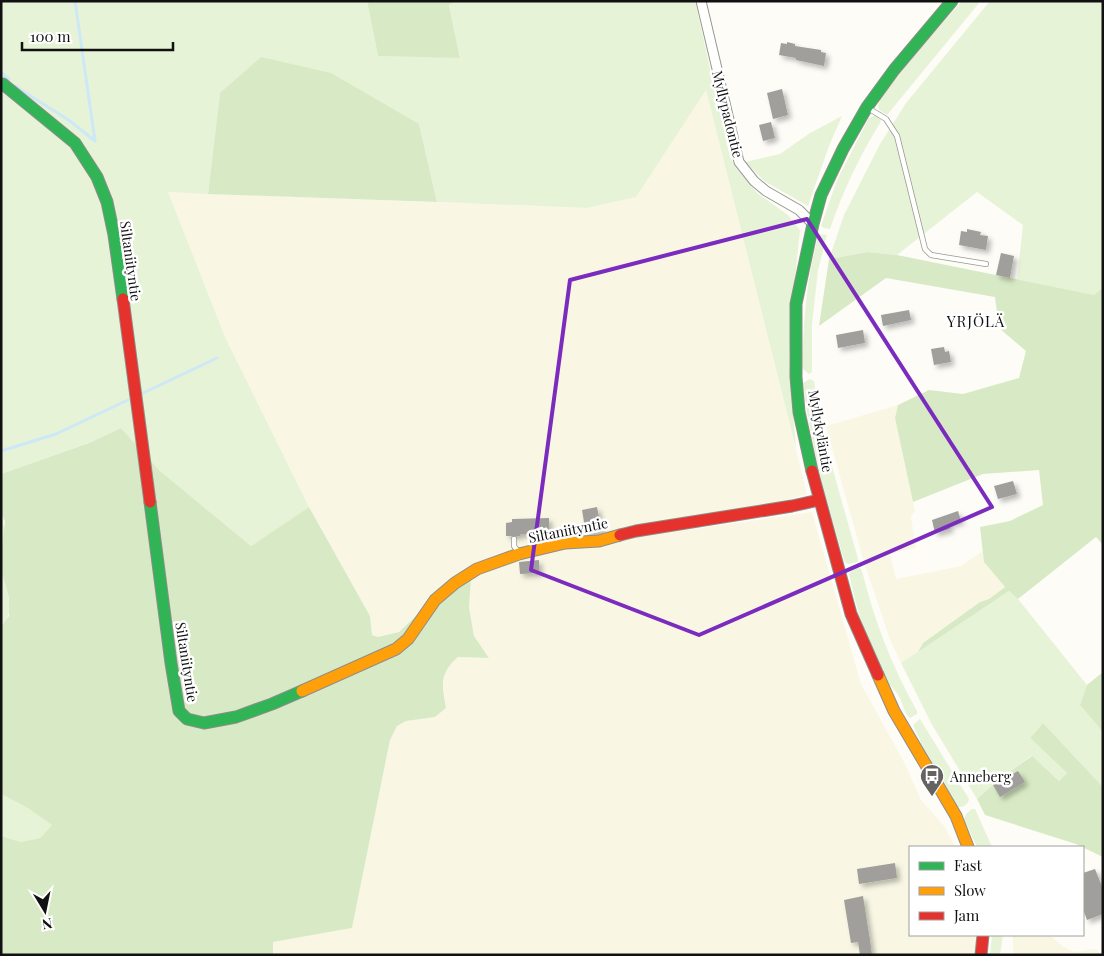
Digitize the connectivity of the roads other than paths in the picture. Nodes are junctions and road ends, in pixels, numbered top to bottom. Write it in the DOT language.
graph roads {
  1 [pos="702,1"];
  2 [pos="952,1"];
  3 [pos="3,84"];
  4 [pos="867,107"];
  5 [pos="812,224"];
  6 [pos="986,264"];
  7 [pos="819,500"];
  8 [pos="514,539"];
  9 [pos="520,554"];
  10 [pos="968,846"];
  11 [pos="983,936"];
  12 [pos="981,955"];
  1 -- 5 [label="street, Myllypadontie"];
  2 -- 4 [label="street, Myllykyläntie"];
  3 -- 9 [label="street, Siltaniityntie"];
  4 -- 5 [label="street, Myllykyläntie"];
  4 -- 6 [label="lane"];
  5 -- 7 [label="street, Myllykyläntie"];
  7 -- 9 [label="street, Siltaniityntie"];
  7 -- 10 [label="street, Myllykyläntie"];
  8 -- 9 [label="lane"];
  11 -- 12 [label="street"];
}
